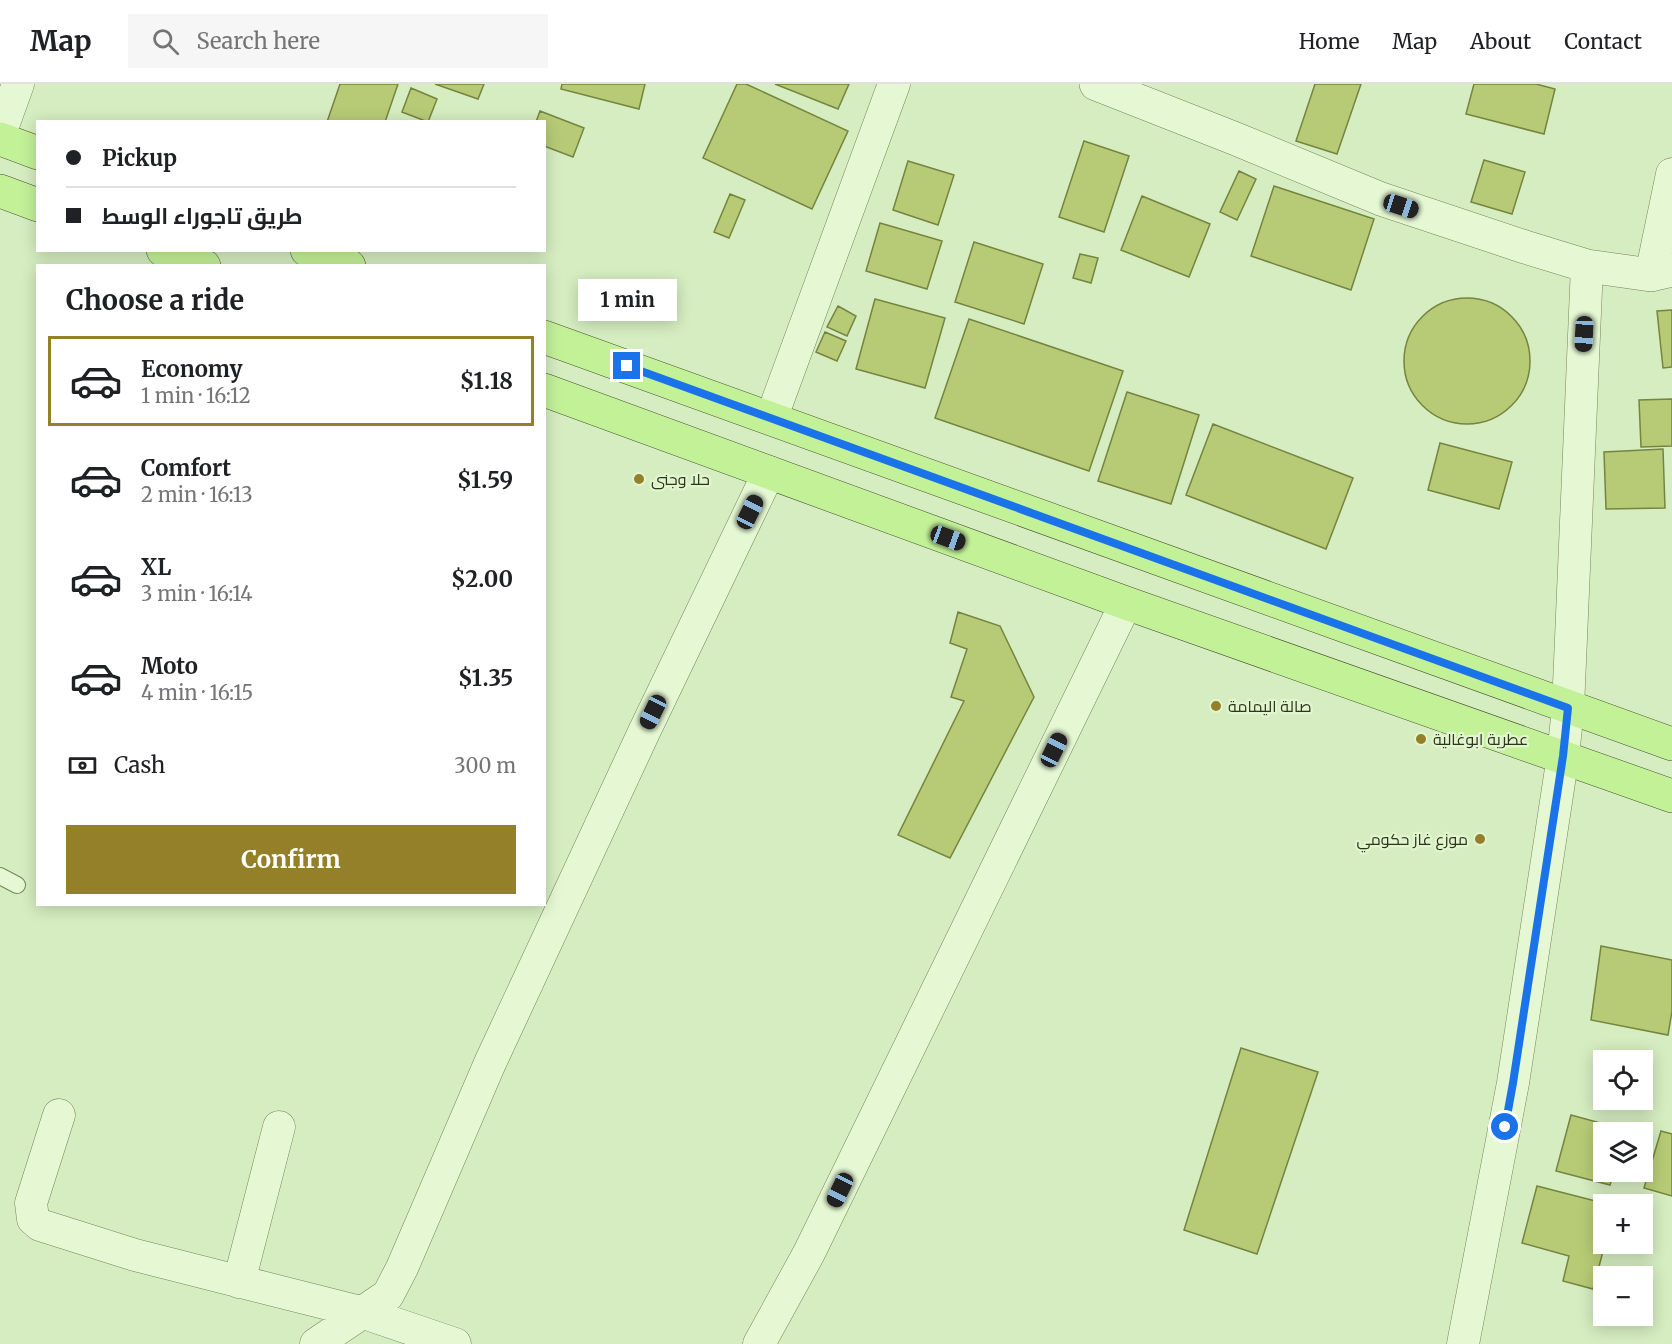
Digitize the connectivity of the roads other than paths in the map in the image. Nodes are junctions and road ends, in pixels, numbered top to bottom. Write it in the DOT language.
graph roads {
  1 [pos="18,84"];
  2 [pos="894,84"];
  3 [pos="1096,84"];
  4 [pos="0,134"];
  5 [pos="0,139"];
  6 [pos="36,152"];
  7 [pos="1672,174"];
  8 [pos="0,191"];
  9 [pos="36,203"];
  10 [pos="168,252"];
  11 [pos="312,252"];
  12 [pos="199,264"];
  13 [pos="344,264"];
  14 [pos="1587,266"];
  15 [pos="1661,272"];
  16 [pos="546,338"];
  17 [pos="546,391"];
  18 [pos="771,419"];
  19 [pos="770,472"];
  20 [pos="1126,603"];
  21 [pos="1568,708"];
  22 [pos="1672,744"];
  23 [pos="1563,756"];
  24 [pos="1672,796"];
  25 [pos="0,876"];
  26 [pos="17,885"];
  27 [pos="59,1115"];
  28 [pos="279,1127"];
  29 [pos="240,1282"];
  30 [pos="364,1313"];
  31 [pos="316,1344"];
  32 [pos="455,1344"];
  33 [pos="759,1344"];
  34 [pos="1463,1344"];
  1 -- 4 [label="street"];
  2 -- 18 [label="street"];
  3 -- 14 [label="street"];
  5 -- 6 [label="main road"];
  7 -- 15 [label="street"];
  8 -- 9 [label="main road"];
  10 -- 12 [label="main road"];
  11 -- 13 [label="main road"];
  14 -- 15 [label="street"];
  14 -- 21 [label="street"];
  16 -- 18 [label="main road"];
  17 -- 19 [label="main road"];
  18 -- 21 [label="main road"];
  19 -- 20 [label="main road"];
  19 -- 30 [label="street"];
  20 -- 23 [label="main road"];
  20 -- 33 [label="street"];
  21 -- 22 [label="main road"];
  21 -- 23 [label="street"];
  23 -- 24 [label="main road"];
  23 -- 34 [label="street"];
  25 -- 26 [label="lane"];
  27 -- 29 [label="street"];
  28 -- 29 [label="street"];
  29 -- 30 [label="street"];
  30 -- 31 [label="street"];
  30 -- 32 [label="street"];
}
